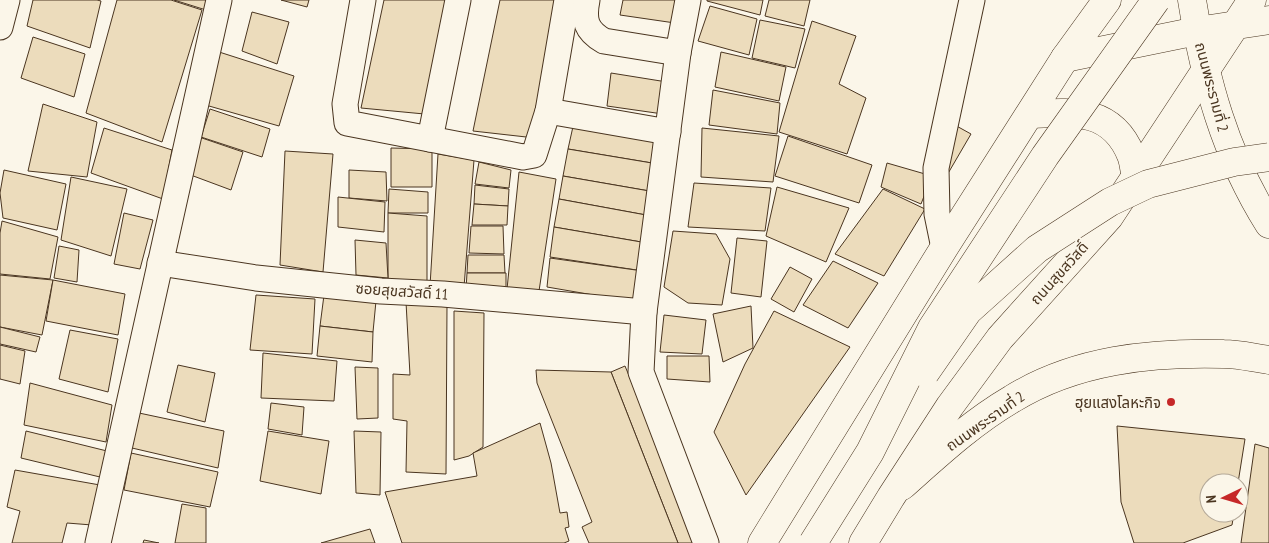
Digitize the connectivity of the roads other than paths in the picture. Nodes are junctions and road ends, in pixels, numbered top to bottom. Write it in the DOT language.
graph roads {
  1 [pos="7,0"];
  2 [pos="218,0"];
  3 [pos="363,0"];
  4 [pos="458,0"];
  5 [pos="567,0"];
  6 [pos="587,0"];
  7 [pos="688,0"];
  8 [pos="972,0"];
  9 [pos="1107,0"];
  10 [pos="1156,0"];
  11 [pos="1192,0"];
  12 [pos="1252,0"];
  13 [pos="1269,20"];
  14 [pos="1236,24"];
  15 [pos="0,27"];
  16 [pos="1197,31"];
  17 [pos="678,53"];
  18 [pos="1065,58"];
  19 [pos="1206,70"];
  20 [pos="548,111"];
  21 [pos="1031,114"];
  22 [pos="668,132"];
  23 [pos="430,139"];
  24 [pos="1269,157"];
  25 [pos="1136,178"];
  26 [pos="1269,224"];
  27 [pos="944,248"];
  28 [pos="160,263"];
  29 [pos="644,312"];
  30 [pos="1269,360"];
  31 [pos="870,452"];
  32 [pos="891,497"];
  33 [pos="98,543"];
  34 [pos="706,543"];
  35 [pos="762,543"];
  36 [pos="813,543"];
  37 [pos="863,543"];
  1 -- 15 [label="street"];
  2 -- 28 [label="street"];
  3 -- 23 [label="street"];
  4 -- 23 [label="street"];
  5 -- 20 [label="street"];
  6 -- 17 [label="street"];
  7 -- 17 [label="street"];
  8 -- 27 [label="street"];
  9 -- 18 [label="main road"];
  10 -- 31 [label="main road, bridge"];
  11 -- 16 [label="main road, ถนนพระรามที่ 2"];
  12 -- 14 [label="main road, ถนนสุขสวัสดิ์"];
  13 -- 14 [label="main road"];
  14 -- 16 [label="main road"];
  14 -- 19 [label="main road, ถนนสุขสวัสดิ์"];
  16 -- 18 [label="main road"];
  16 -- 19 [label="main road, ถนนพระรามที่ 2"];
  17 -- 22 [label="street"];
  18 -- 21 [label="main road"];
  19 -- 25 [label="main road, ถนนสุขสวัสดิ์"];
  19 -- 26 [label="main road, ถนนพระรามที่ 2"];
  20 -- 22 [label="street"];
  20 -- 23 [label="street"];
  21 -- 25 [label="main road"];
  21 -- 27 [label="main road"];
  22 -- 29 [label="street"];
  24 -- 31 [label="main road, bridge"];
  25 -- 32 [label="main road, ถนนสุขสวัสดิ์"];
  27 -- 35 [label="main road"];
  28 -- 29 [label="street, ซอยสุขสวัสดิ์ 11"];
  28 -- 33 [label="street"];
  29 -- 34 [label="street"];
  30 -- 32 [label="main road, ถนนพระรามที่ 2"];
  31 -- 36 [label="main road, bridge"];
  32 -- 37 [label="main road, ถนนสุขสวัสดิ์"];
}
